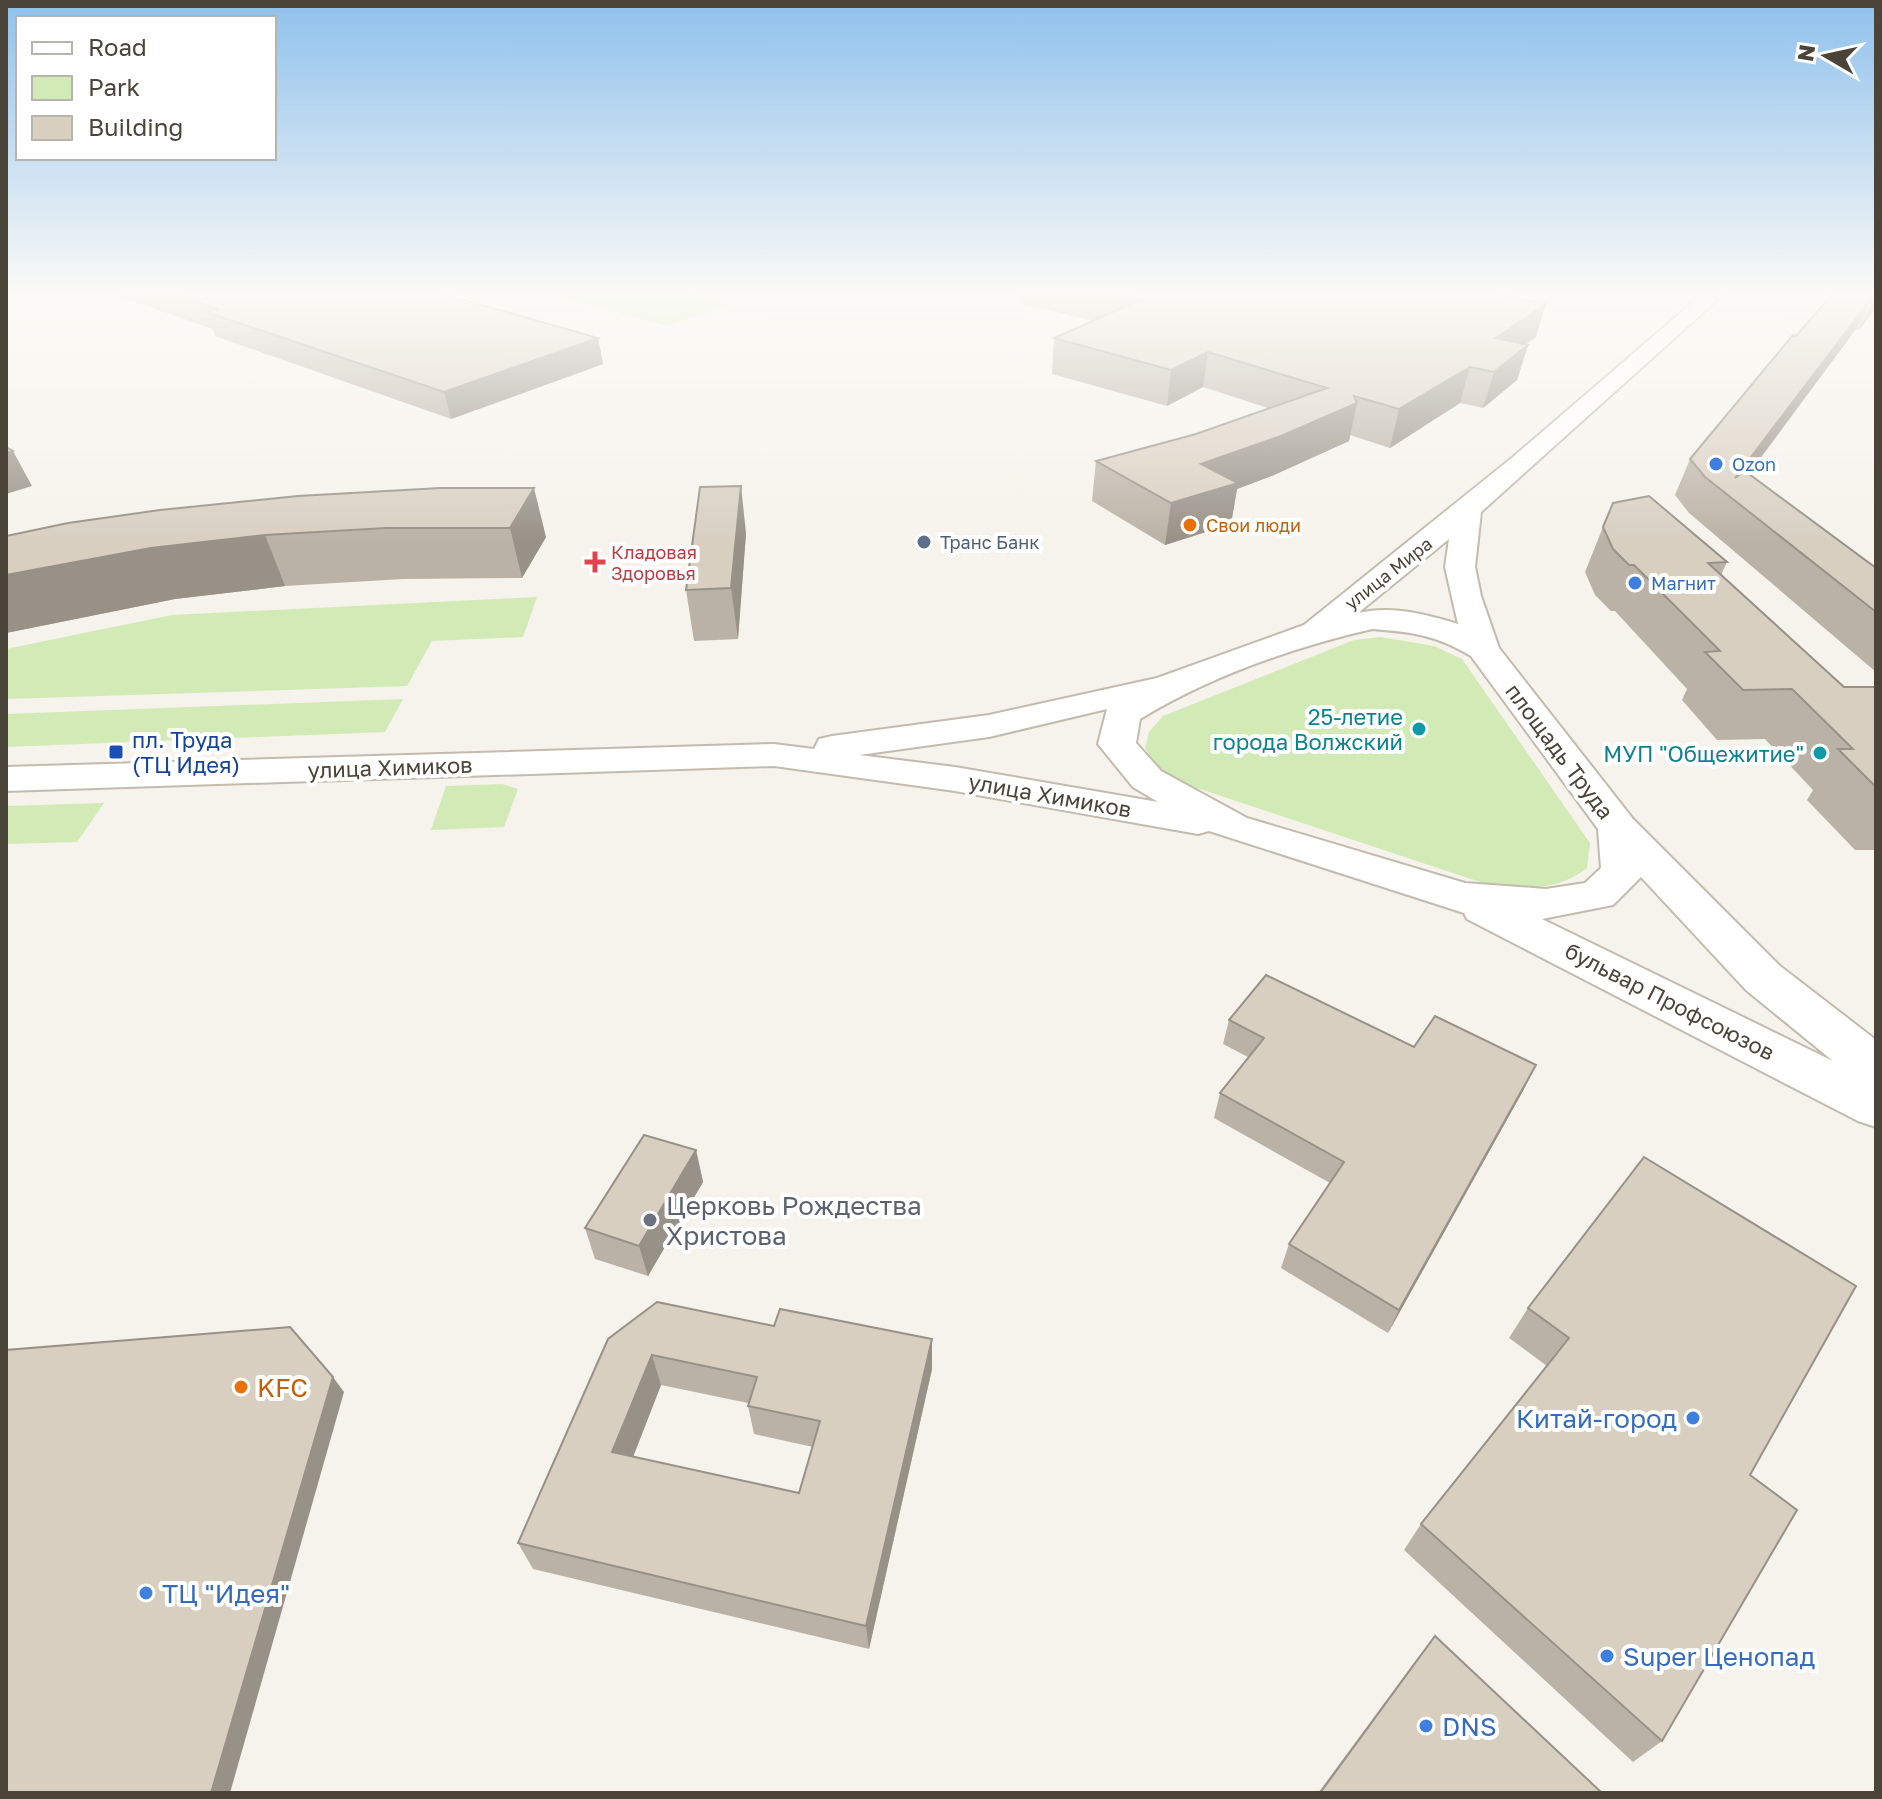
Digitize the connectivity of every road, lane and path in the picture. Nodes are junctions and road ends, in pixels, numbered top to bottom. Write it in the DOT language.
graph roads {
  1 [pos="1625,375"];
  2 [pos="1467,510"];
  3 [pos="1309,634"];
  4 [pos="1483,649"];
  5 [pos="1175,683"];
  6 [pos="774,755"];
  7 [pos="6,779"];
  8 [pos="1232,827"];
  9 [pos="1618,828"];
  10 [pos="1463,898"];
  11 [pos="1876,1068"];
  12 [pos="1876,1106"];
  1 -- 2 [label="street, улица Мира"];
  2 -- 3 [label="street, улица Мира"];
  2 -- 4 [label="street, улица Мира"];
  3 -- 4 [label="street, площадь Труда"];
  3 -- 5 [label="street, площадь Труда"];
  4 -- 9 [label="street, площадь Труда"];
  5 -- 6 [label="street, улица Химиков"];
  5 -- 8 [label="street, площадь Труда"];
  6 -- 7 [label="street, улица Химиков"];
  6 -- 8 [label="street, улица Химиков"];
  8 -- 10 [label="street, площадь Труда"];
  9 -- 10 [label="street, площадь Труда"];
  9 -- 11 [label="street"];
  10 -- 12 [label="street, бульвар Профсоюзов"];
}
